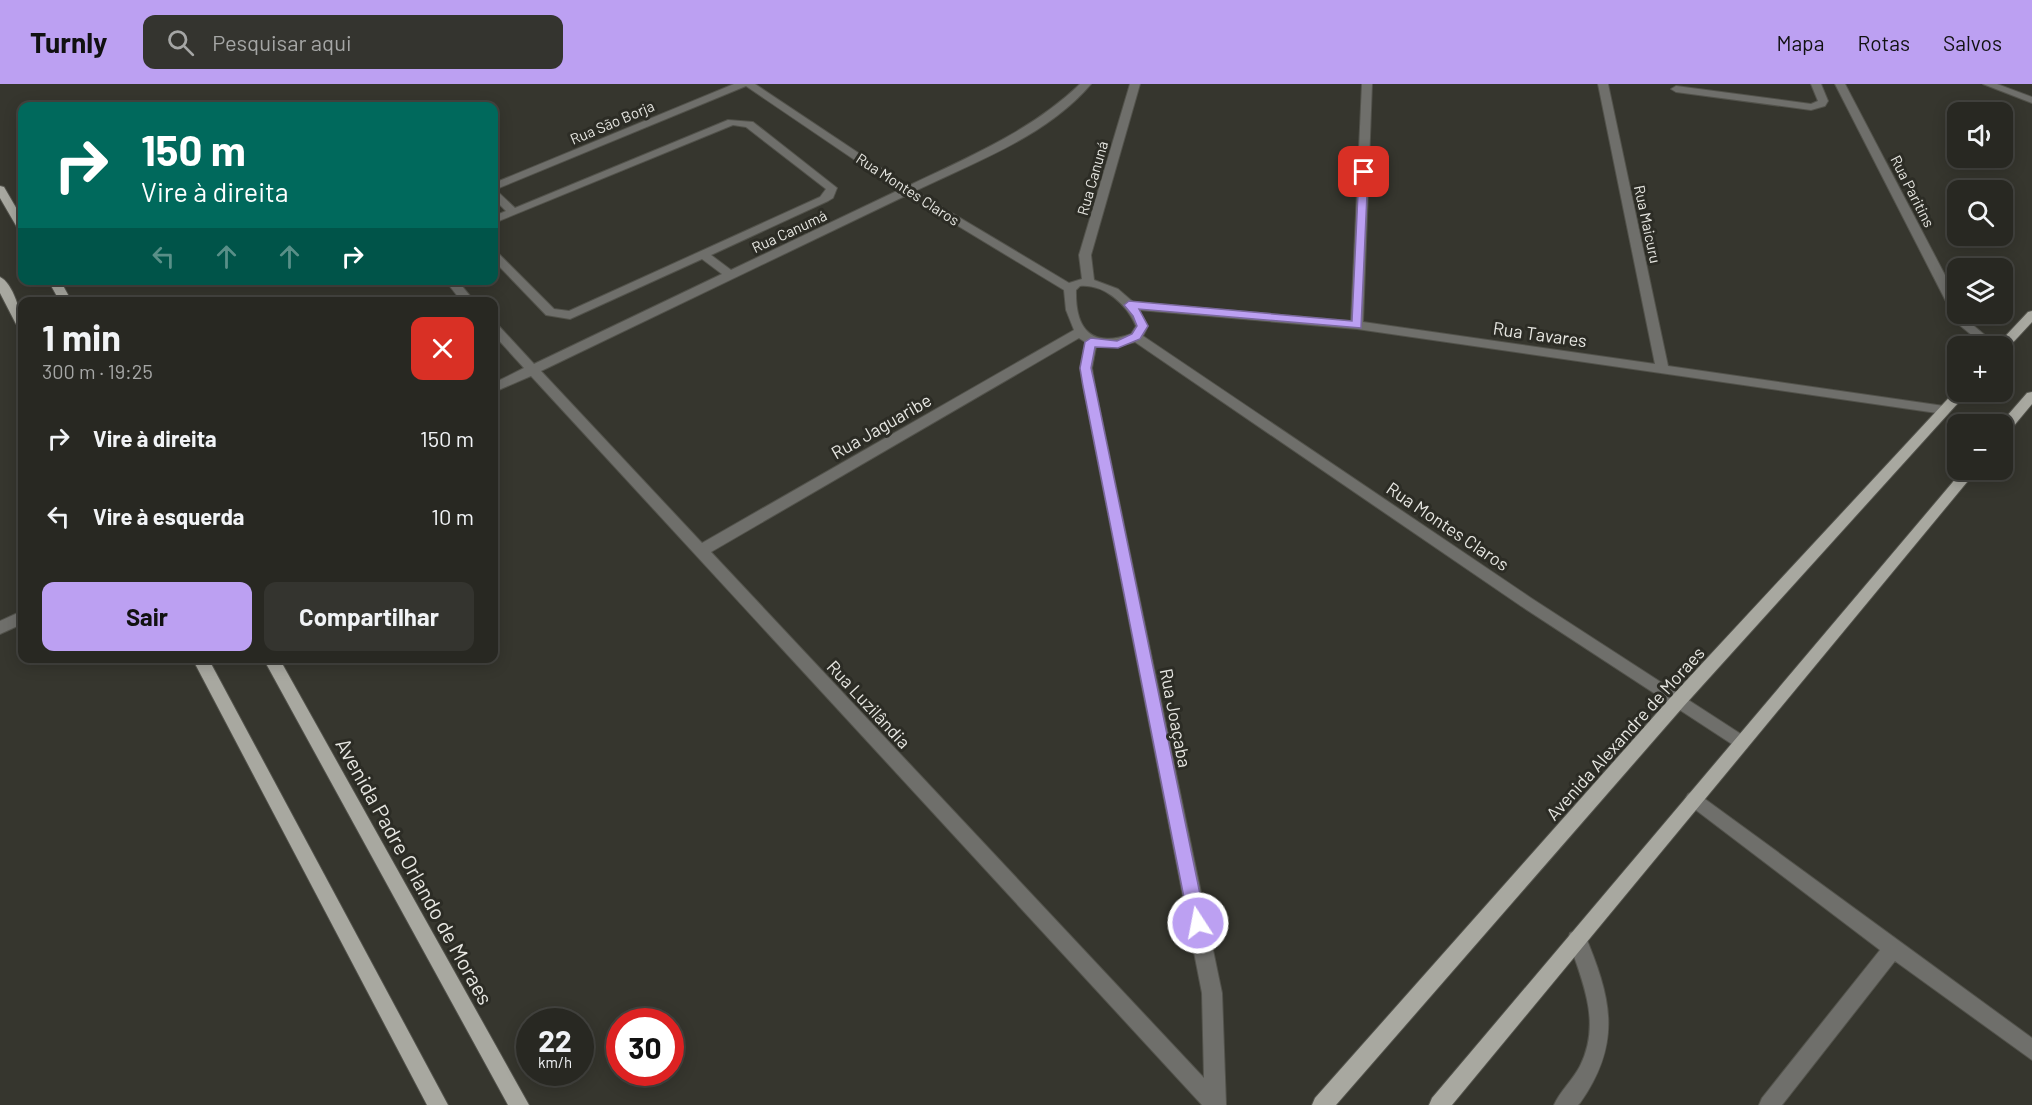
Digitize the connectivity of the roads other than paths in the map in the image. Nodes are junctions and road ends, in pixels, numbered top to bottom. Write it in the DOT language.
graph roads {
  1 [pos="742,84"];
  2 [pos="749,84"];
  3 [pos="1086,84"];
  4 [pos="1135,84"];
  5 [pos="1367,84"];
  6 [pos="1603,84"];
  7 [pos="1816,84"];
  8 [pos="1840,84"];
  9 [pos="1988,84"];
  10 [pos="1676,88"];
  11 [pos="2032,100"];
  12 [pos="498,185"];
  13 [pos="0,189"];
  14 [pos="908,191"];
  15 [pos="498,198"];
  16 [pos="513,212"];
  17 [pos="498,218"];
  18 [pos="18,220"];
  19 [pos="702,253"];
  20 [pos="498,259"];
  21 [pos="730,275"];
  22 [pos="0,281"];
  23 [pos="1088,282"];
  24 [pos="454,285"];
  25 [pos="1070,289"];
  26 [pos="1947,292"];
  27 [pos="465,297"];
  28 [pos="1129,305"];
  29 [pos="2032,315"];
  30 [pos="18,316"];
  31 [pos="1964,324"];
  32 [pos="1358,326"];
  33 [pos="498,333"];
  34 [pos="1979,336"];
  35 [pos="2012,336"];
  36 [pos="1085,337"];
  37 [pos="1137,337"];
  38 [pos="531,370"];
  39 [pos="1663,370"];
  40 [pos="498,386"];
  41 [pos="2032,396"];
  42 [pos="1952,402"];
  43 [pos="1944,410"];
  44 [pos="2013,418"];
  45 [pos="1962,480"];
  46 [pos="700,551"];
  47 [pos="18,619"];
  48 [pos="0,628"];
  49 [pos="203,663"];
  50 [pos="274,663"];
  51 [pos="1677,702"];
  52 [pos="1741,743"];
  53 [pos="1694,799"];
  54 [pos="1577,939"];
  55 [pos="1893,948"];
  56 [pos="2032,1050"];
  57 [pos="1216,1104"];
  58 [pos="438,1105"];
  59 [pos="519,1105"];
  60 [pos="1322,1105"];
  61 [pos="1438,1105"];
  62 [pos="1564,1105"];
  63 [pos="1769,1105"];
  1 -- 12 [label="street, Rua São Borja"];
  2 -- 14 [label="street, Rua Montes Claros"];
  3 -- 14 [label="street, Rua Canumá"];
  4 -- 23 [label="street, Rua Canuná"];
  5 -- 32 [label="street"];
  6 -- 39 [label="street, Rua Maicuru"];
  7 -- 10 [label="street"];
  8 -- 26 [label="street, Rua Paritins"];
  9 -- 11 [label="street"];
  13 -- 18 [label="main road"];
  14 -- 21 [label="street, Rua Canumá"];
  14 -- 25 [label="street, Rua Montes Claros"];
  15 -- 16 [label="street"];
  16 -- 17 [label="street"];
  16 -- 19 [label="street"];
  19 -- 20 [label="street"];
  19 -- 21 [label="street"];
  21 -- 38 [label="street, Rua Canumá"];
  22 -- 30 [label="main road"];
  23 -- 25 [label="street"];
  23 -- 28 [label="street"];
  24 -- 27 [label="street"];
  25 -- 36 [label="street"];
  28 -- 32 [label="street, Rua Tavares"];
  28 -- 37 [label="street"];
  29 -- 35 [label="main road"];
  31 -- 34 [label="street, Rua Paritins"];
  32 -- 39 [label="street, Rua Tavares"];
  33 -- 38 [label="street, Rua Luzilândia"];
  36 -- 37 [label="street"];
  36 -- 46 [label="street, Rua Jaguaribe"];
  36 -- 57 [label="street, Rua Joaçaba"];
  37 -- 51 [label="street, Rua Montes Claros"];
  38 -- 40 [label="street, Rua Canumá"];
  38 -- 46 [label="street, Rua Luzilândia"];
  39 -- 43 [label="street, Rua Tavares"];
  41 -- 44 [label="main road"];
  42 -- 43 [label="main road, Avenida Alexandre de Moraes"];
  43 -- 51 [label="main road, Avenida Alexandre de Moraes"];
  45 -- 52 [label="main road"];
  46 -- 57 [label="street, Rua Luzilândia"];
  47 -- 48 [label="street"];
  49 -- 58 [label="main road"];
  50 -- 59 [label="main road, Avenida Padre Orlando de Moraes"];
  51 -- 52 [label="street, Rua Montes Claros"];
  51 -- 60 [label="main road, Avenida Alexandre de Moraes"];
  52 -- 53 [label="main road"];
  53 -- 54 [label="main road"];
  53 -- 55 [label="street"];
  54 -- 61 [label="main road"];
  54 -- 62 [label="street"];
  55 -- 56 [label="street"];
  55 -- 63 [label="street"];
}
